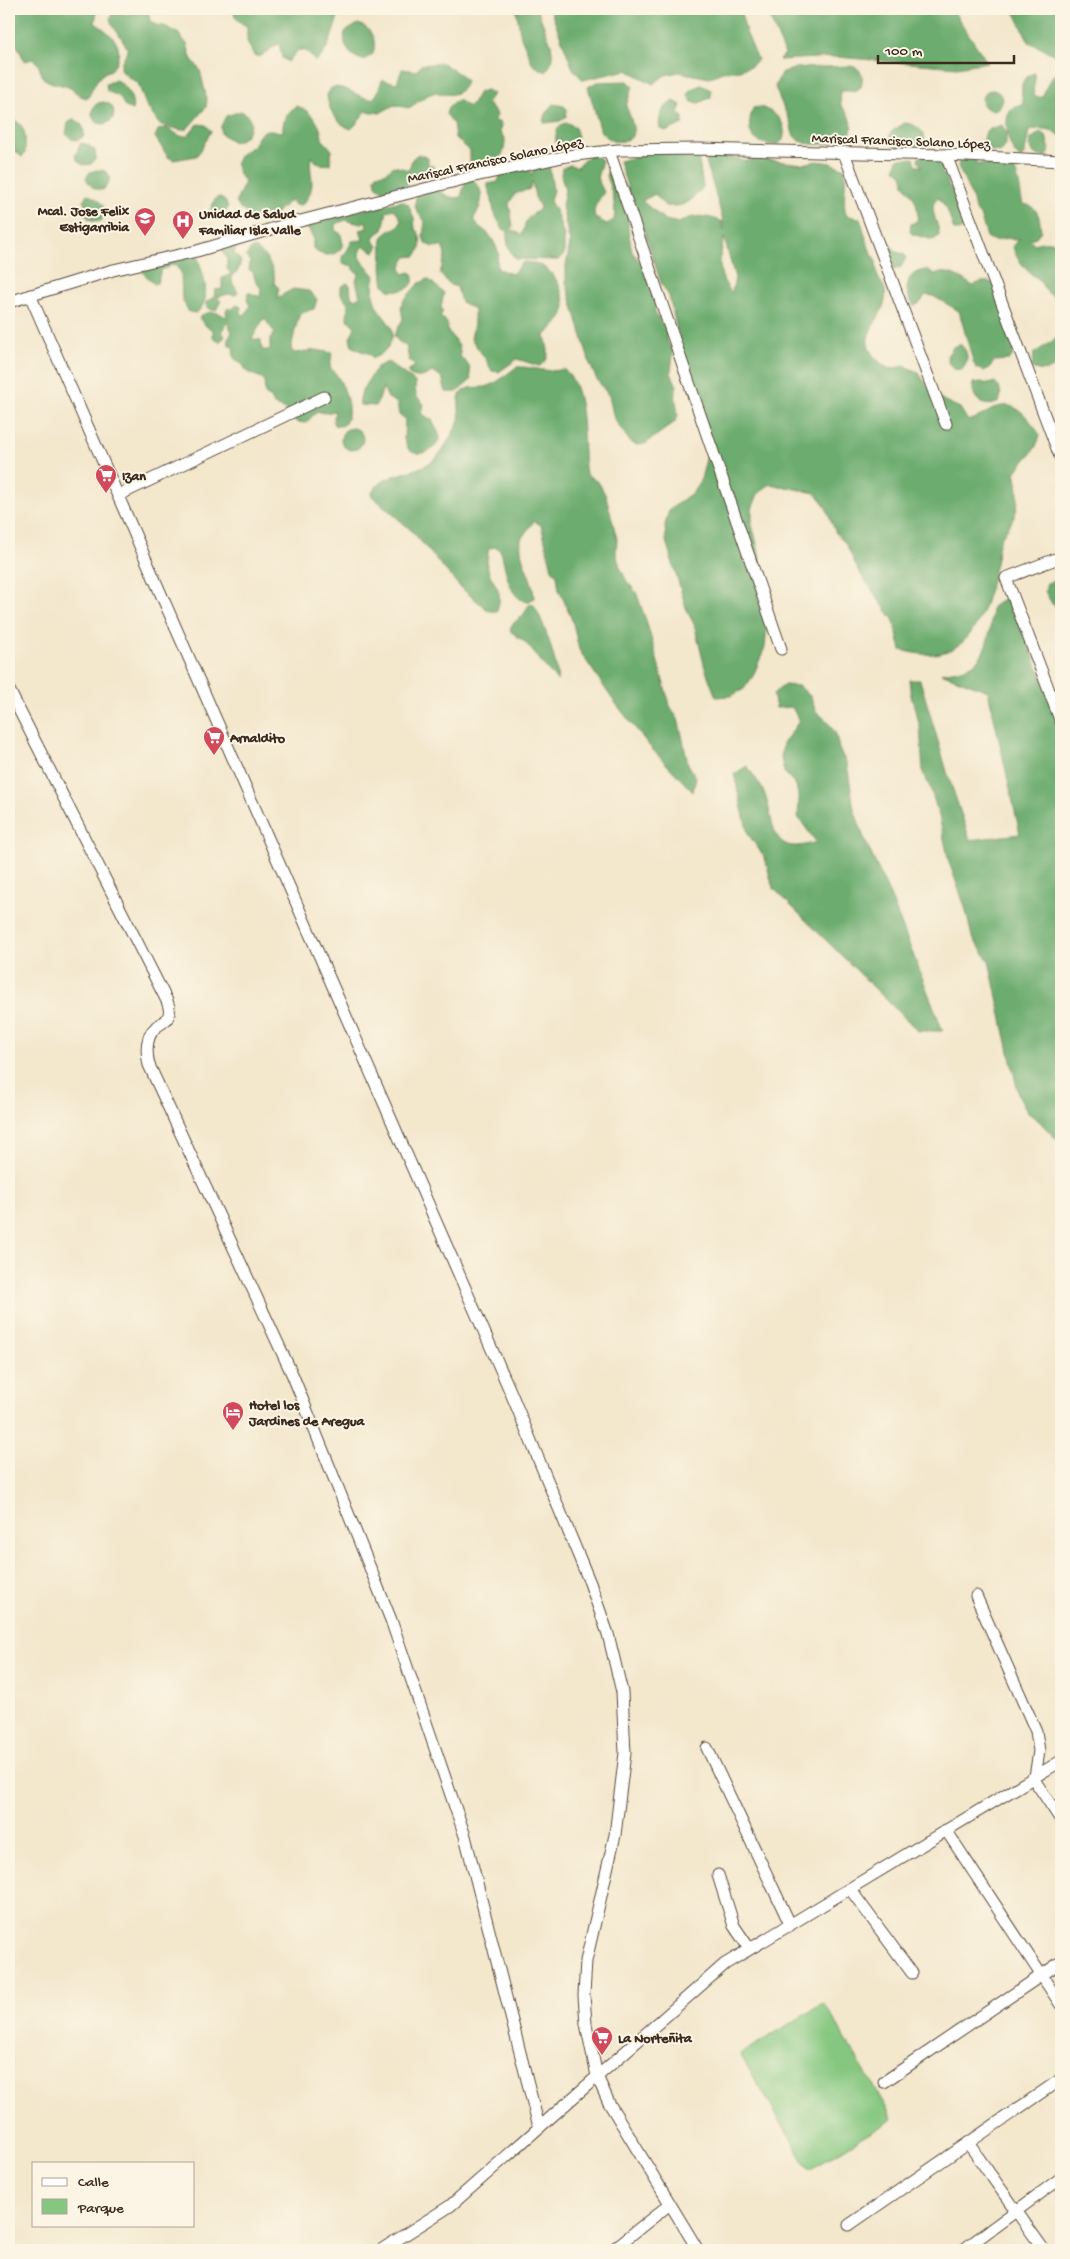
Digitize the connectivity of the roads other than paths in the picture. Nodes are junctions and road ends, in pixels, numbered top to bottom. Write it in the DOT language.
graph roads {
  1 [pos="608,151"];
  2 [pos="844,153"];
  3 [pos="946,156"];
  4 [pos="1061,161"];
  5 [pos="30,295"];
  6 [pos="9,302"];
  7 [pos="324,397"];
  8 [pos="946,424"];
  9 [pos="1061,459"];
  10 [pos="118,494"];
  11 [pos="1061,557"];
  12 [pos="781,649"];
  13 [pos="9,690"];
  14 [pos="1061,722"];
  15 [pos="976,1596"];
  16 [pos="707,1748"];
  17 [pos="1061,1761"];
  18 [pos="1034,1778"];
  19 [pos="1061,1820"];
  20 [pos="946,1830"];
  21 [pos="718,1875"];
  22 [pos="850,1889"];
  23 [pos="790,1924"];
  24 [pos="749,1948"];
  25 [pos="1061,1962"];
  26 [pos="912,1974"];
  27 [pos="1042,1975"];
  28 [pos="1061,2005"];
  29 [pos="597,2076"];
  30 [pos="1061,2079"];
  31 [pos="884,2082"];
  32 [pos="539,2127"];
  33 [pos="968,2143"];
  34 [pos="1061,2178"];
  35 [pos="670,2204"];
  36 [pos="1016,2212"];
  37 [pos="849,2226"];
  38 [pos="616,2248"];
  39 [pos="381,2250"];
  40 [pos="698,2250"];
  41 [pos="963,2250"];
  42 [pos="1044,2250"];
  1 -- 2 [label="street, Mariscal Francisco Solano López"];
  1 -- 5 [label="street, Mariscal Francisco Solano López"];
  1 -- 12 [label="street"];
  2 -- 3 [label="street, Mariscal Francisco Solano López"];
  2 -- 8 [label="street"];
  3 -- 4 [label="street, Mariscal Francisco Solano López"];
  3 -- 9 [label="street"];
  5 -- 6 [label="street, Mariscal Francisco Solano López"];
  5 -- 10 [label="street"];
  7 -- 10 [label="street"];
  10 -- 29 [label="street"];
  11 -- 14 [label="street"];
  13 -- 32 [label="street"];
  15 -- 18 [label="street"];
  16 -- 23 [label="street"];
  17 -- 18 [label="street"];
  18 -- 19 [label="street"];
  18 -- 20 [label="street"];
  20 -- 22 [label="street"];
  20 -- 27 [label="street"];
  21 -- 24 [label="street"];
  22 -- 23 [label="street"];
  22 -- 26 [label="street"];
  23 -- 24 [label="street"];
  24 -- 29 [label="street"];
  25 -- 27 [label="street"];
  27 -- 28 [label="street"];
  27 -- 31 [label="street"];
  29 -- 32 [label="street"];
  29 -- 35 [label="street"];
  30 -- 33 [label="street"];
  32 -- 39 [label="street"];
  33 -- 36 [label="street"];
  33 -- 37 [label="street"];
  34 -- 36 [label="street"];
  35 -- 38 [label="street"];
  35 -- 40 [label="street"];
  36 -- 41 [label="street"];
  36 -- 42 [label="street"];
}
